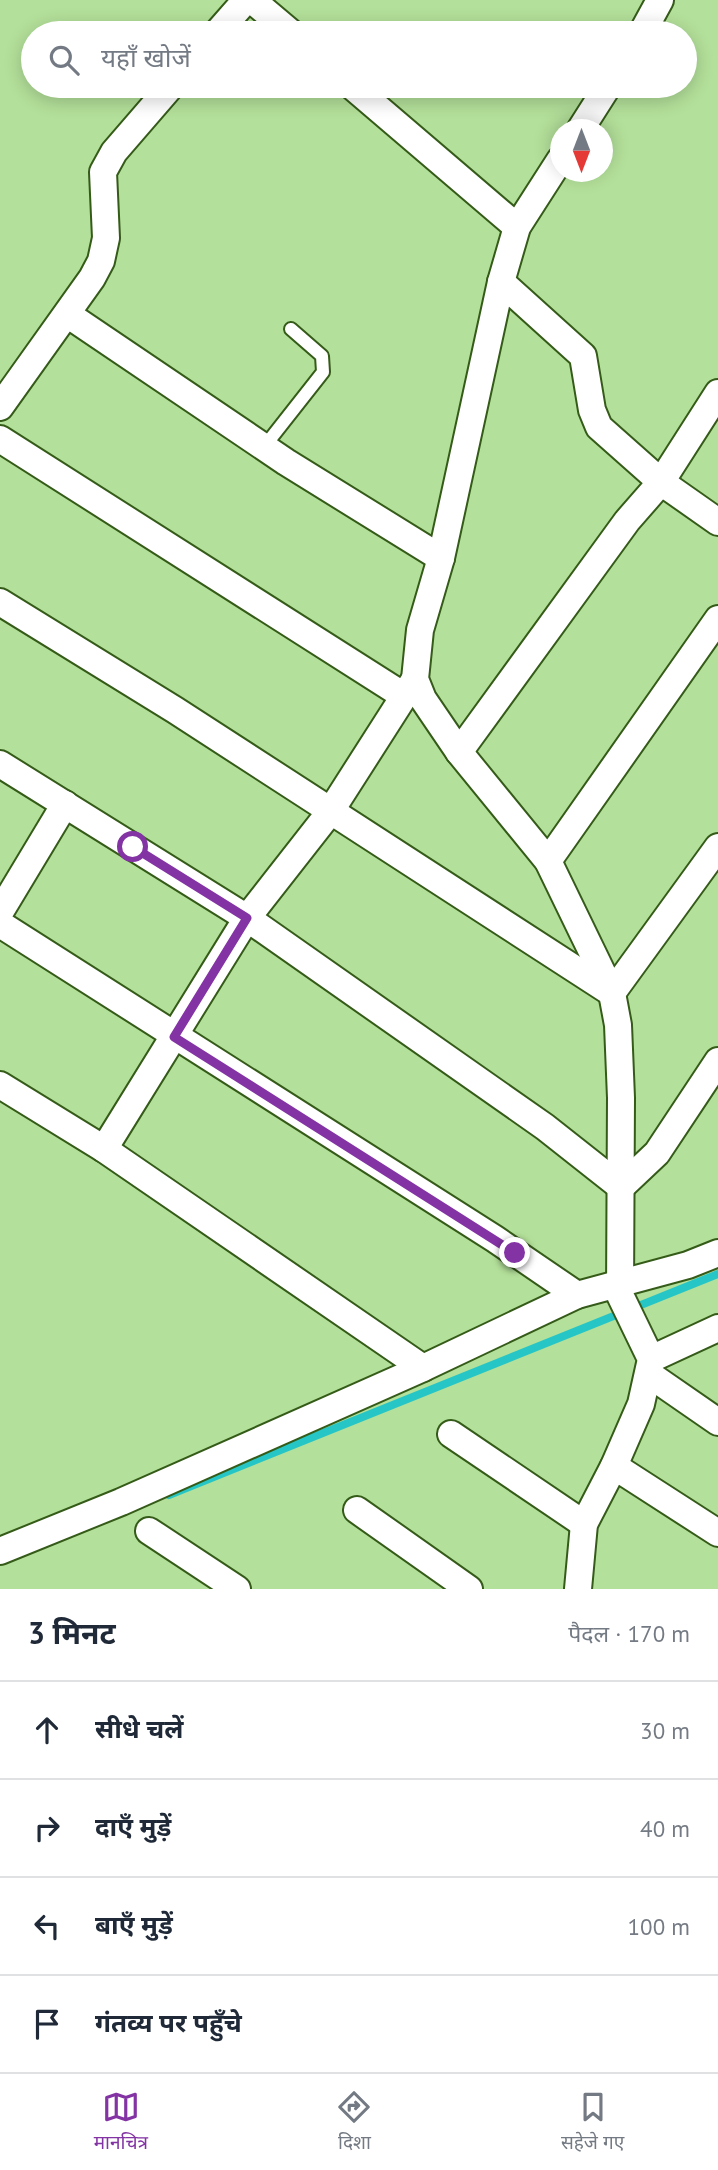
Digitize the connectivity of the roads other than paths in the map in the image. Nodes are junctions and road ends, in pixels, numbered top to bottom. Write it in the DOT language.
graph roads {
  1 [pos="246,0"];
  2 [pos="252,0"];
  3 [pos="660,0"];
  4 [pos="228,21"];
  5 [pos="277,21"];
  6 [pos="649,21"];
  7 [pos="161,98"];
  8 [pos="366,98"];
  9 [pos="600,98"];
  10 [pos="587,119"];
  11 [pos="550,177"];
  12 [pos="517,227"];
  13 [pos="501,282"];
  14 [pos="66,314"];
  15 [pos="291,329"];
  16 [pos="718,393"];
  17 [pos="0,407"];
  18 [pos="0,439"];
  19 [pos="264,447"];
  20 [pos="661,482"];
  21 [pos="718,522"];
  22 [pos="441,558"];
  23 [pos="0,602"];
  24 [pos="718,619"];
  25 [pos="410,687"];
  26 [pos="459,752"];
  27 [pos="0,764"];
  28 [pos="65,804"];
  29 [pos="330,812"];
  30 [pos="718,846"];
  31 [pos="548,861"];
  32 [pos="0,912"];
  33 [pos="247,918"];
  34 [pos="6,934"];
  35 [pos="612,993"];
  36 [pos="174,1037"];
  37 [pos="718,1061"];
  38 [pos="0,1085"];
  39 [pos="103,1149"];
  40 [pos="621,1187"];
  41 [pos="718,1253"];
  42 [pos="578,1296"];
  43 [pos="624,1302"];
  44 [pos="718,1328"];
  45 [pos="650,1367"];
  46 [pos="423,1368"];
  47 [pos="718,1422"];
  48 [pos="450,1434"];
  49 [pos="614,1466"];
  50 [pos="358,1510"];
  51 [pos="584,1524"];
  52 [pos="149,1531"];
  53 [pos="718,1533"];
  54 [pos="0,1552"];
  55 [pos="237,1589"];
  56 [pos="469,1589"];
  57 [pos="578,1589"];
  1 -- 4 [label="street"];
  2 -- 5 [label="street"];
  3 -- 6 [label="street"];
  7 -- 14 [label="street"];
  8 -- 12 [label="street"];
  9 -- 10 [label="street"];
  11 -- 12 [label="street"];
  12 -- 13 [label="street"];
  13 -- 20 [label="street"];
  13 -- 22 [label="street"];
  14 -- 17 [label="street"];
  14 -- 19 [label="street"];
  15 -- 19 [label="lane"];
  16 -- 20 [label="street"];
  18 -- 25 [label="street"];
  19 -- 22 [label="street"];
  20 -- 21 [label="street"];
  20 -- 26 [label="street"];
  22 -- 25 [label="street"];
  23 -- 29 [label="street"];
  24 -- 31 [label="street"];
  25 -- 26 [label="street"];
  25 -- 29 [label="street"];
  26 -- 31 [label="street"];
  27 -- 28 [label="street"];
  28 -- 32 [label="street"];
  28 -- 33 [label="street"];
  29 -- 33 [label="street"];
  29 -- 35 [label="street"];
  30 -- 35 [label="street"];
  31 -- 35 [label="street"];
  33 -- 36 [label="street"];
  33 -- 40 [label="street"];
  34 -- 36 [label="street"];
  35 -- 40 [label="street"];
  36 -- 39 [label="street"];
  36 -- 42 [label="street"];
  37 -- 40 [label="street"];
  38 -- 39 [label="street"];
  39 -- 46 [label="street"];
  40 -- 43 [label="street"];
  41 -- 43 [label="street"];
  42 -- 43 [label="street"];
  42 -- 46 [label="street"];
  43 -- 45 [label="street"];
  44 -- 45 [label="street"];
  45 -- 47 [label="street"];
  45 -- 49 [label="street"];
  46 -- 54 [label="street"];
  48 -- 51 [label="street"];
  49 -- 51 [label="street"];
  49 -- 53 [label="street"];
  50 -- 56 [label="street"];
  51 -- 57 [label="street"];
  52 -- 55 [label="street"];
}
